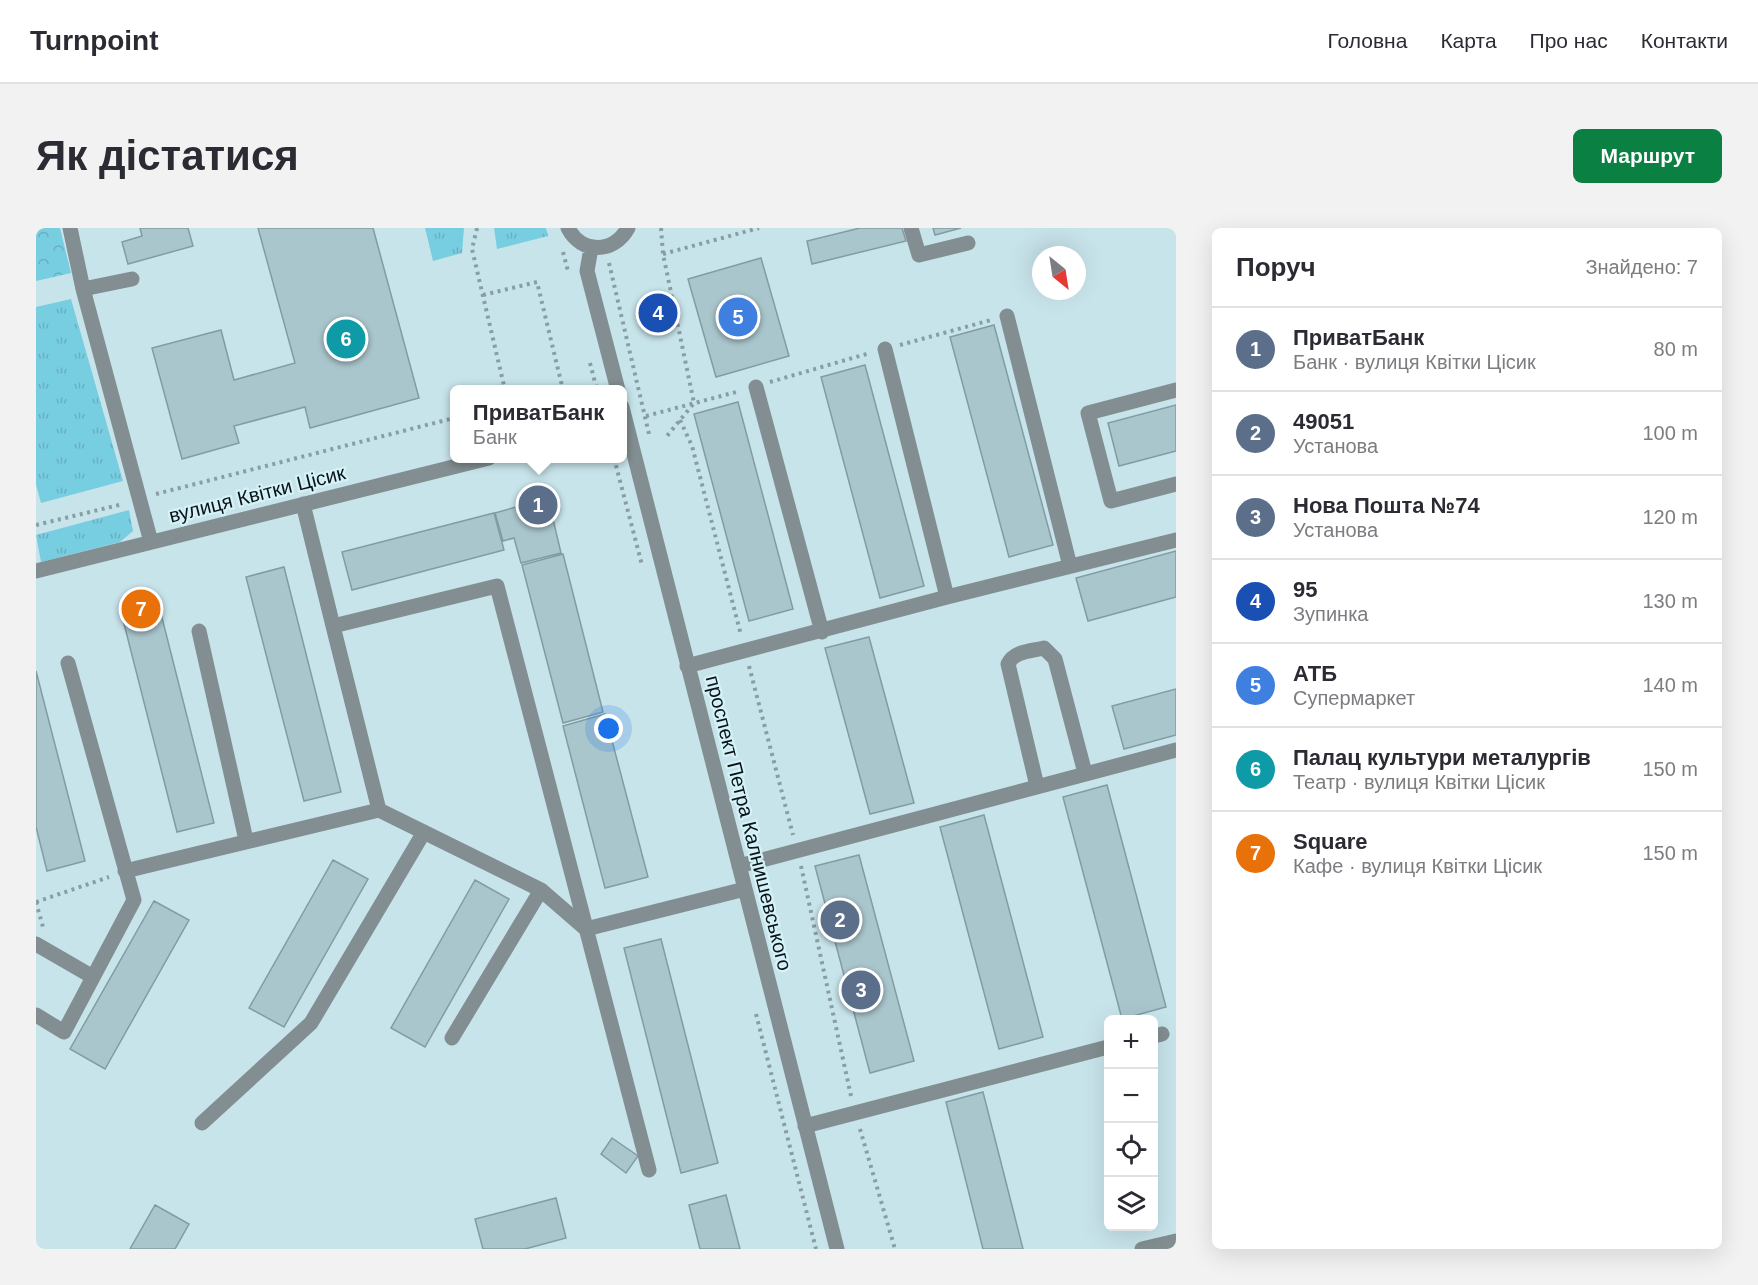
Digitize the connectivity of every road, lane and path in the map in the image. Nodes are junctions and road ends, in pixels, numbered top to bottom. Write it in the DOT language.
graph roads {
  1 [pos="70,228"];
  2 [pos="477,228"];
  3 [pos="568,228"];
  4 [pos="628,228"];
  5 [pos="661,228"];
  6 [pos="759,228"];
  7 [pos="912,228"];
  8 [pos="968,243"];
  9 [pos="591,248"];
  10 [pos="663,254"];
  11 [pos="132,279"];
  12 [pos="83,289"];
  13 [pos="483,295"];
  14 [pos="1006,316"];
  15 [pos="885,349"];
  16 [pos="504,385"];
  17 [pos="562,385"];
  18 [pos="617,385"];
  19 [pos="756,387"];
  20 [pos="1176,390"];
  21 [pos="694,403"];
  22 [pos="646,416"];
  23 [pos="450,419"];
  24 [pos="627,435"];
  25 [pos="667,436"];
  26 [pos="472,463"];
  27 [pos="1176,484"];
  28 [pos="156,494"];
  29 [pos="140,500"];
  30 [pos="303,504"];
  31 [pos="36,525"];
  32 [pos="1176,540"];
  33 [pos="151,542"];
  34 [pos="1070,566"];
  35 [pos="36,571"];
  36 [pos="947,597"];
  37 [pos="333,626"];
  38 [pos="199,631"];
  39 [pos="822,632"];
  40 [pos="68,663"];
  41 [pos="687,666"];
  42 [pos="1176,750"];
  43 [pos="1085,773"];
  44 [pos="1037,786"];
  45 [pos="379,810"];
  46 [pos="424,832"];
  47 [pos="246,840"];
  48 [pos="739,866"];
  49 [pos="125,871"];
  50 [pos="745,889"];
  51 [pos="541,890"];
  52 [pos="36,902"];
  53 [pos="586,929"];
  54 [pos="36,944"];
  55 [pos="93,977"];
  56 [pos="36,1015"];
  57 [pos="452,1038"];
  58 [pos="1104,1048"];
  59 [pos="202,1124"];
  60 [pos="805,1126"];
  61 [pos="649,1170"];
  62 [pos="1176,1241"];
  63 [pos="837,1249"];
  64 [pos="1142,1249"];
  1 -- 12 [label="street"];
  2 -- 13 [label="path"];
  3 -- 9 [label="street"];
  4 -- 9 [label="street"];
  5 -- 10 [label="path"];
  6 -- 10 [label="path"];
  7 -- 8 [label="street"];
  9 -- 18 [label="street"];
  10 -- 21 [label="path"];
  11 -- 12 [label="street"];
  12 -- 29 [label="street"];
  13 -- 16 [label="path"];
  13 -- 17 [label="path"];
  14 -- 15 [label="path"];
  14 -- 34 [label="street"];
  15 -- 19 [label="path"];
  15 -- 36 [label="street"];
  19 -- 21 [label="path"];
  19 -- 39 [label="street"];
  20 -- 27 [label="street"];
  21 -- 22 [label="path"];
  21 -- 25 [label="path"];
  23 -- 28 [label="path"];
  24 -- 41 [label="street, проспект Петра Калнишевського"];
  26 -- 30 [label="street, вулиця Квітки Цісик"];
  29 -- 31 [label="path"];
  29 -- 33 [label="street"];
  30 -- 33 [label="street, вулиця Квітки Цісик"];
  30 -- 37 [label="street"];
  32 -- 34 [label="street"];
  33 -- 35 [label="street, вулиця Квітки Цісик"];
  34 -- 36 [label="street"];
  36 -- 39 [label="street"];
  37 -- 45 [label="street"];
  37 -- 53 [label="street"];
  38 -- 47 [label="street"];
  39 -- 41 [label="street"];
  40 -- 49 [label="street"];
  41 -- 48 [label="street, проспект Петра Калнишевського"];
  42 -- 43 [label="street"];
  43 -- 44 [label="street"];
  43 -- 44 [label="street"];
  44 -- 48 [label="street"];
  45 -- 46 [label="street"];
  45 -- 47 [label="street"];
  46 -- 51 [label="street"];
  46 -- 59 [label="street"];
  47 -- 49 [label="street"];
  48 -- 50 [label="street, проспект Петра Калнишевського"];
  49 -- 52 [label="path"];
  49 -- 55 [label="street"];
  50 -- 53 [label="street"];
  50 -- 60 [label="street, проспект Петра Калнишевського"];
  51 -- 53 [label="street"];
  51 -- 57 [label="street"];
  53 -- 61 [label="street"];
  54 -- 55 [label="street"];
  55 -- 56 [label="street"];
  58 -- 60 [label="street"];
  60 -- 63 [label="street, проспект Петра Калнишевського"];
  62 -- 64 [label="street"];
}
